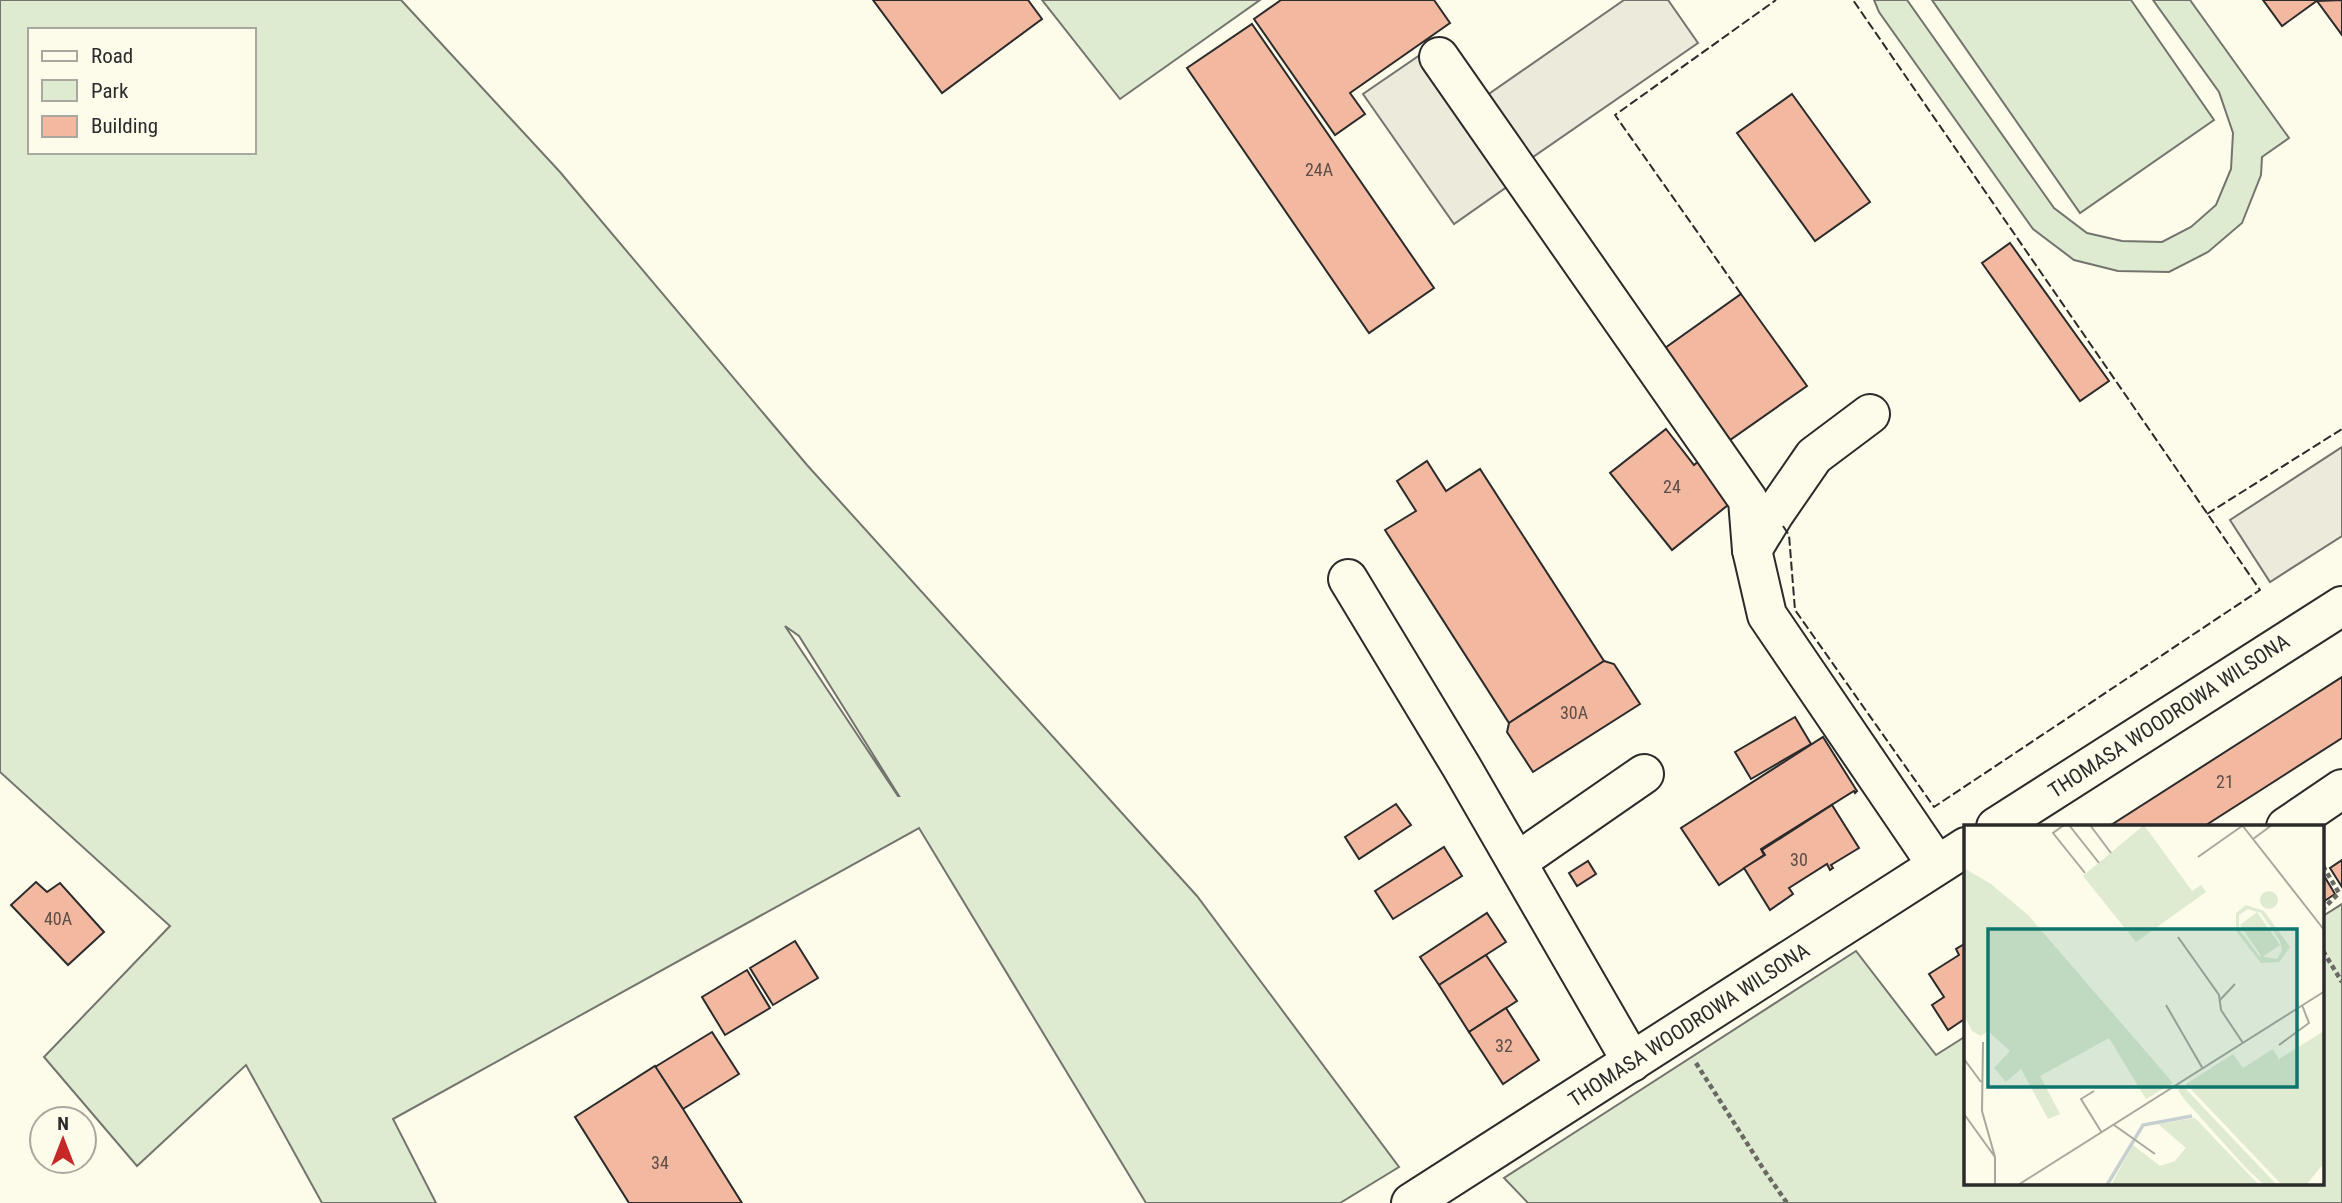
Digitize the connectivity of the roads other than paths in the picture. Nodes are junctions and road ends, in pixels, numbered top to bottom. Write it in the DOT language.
graph roads {
  1 [pos="1439,57"];
  2 [pos="1870,414"];
  3 [pos="1752,550"];
  4 [pos="1348,579"];
  5 [pos="2342,606"];
  6 [pos="1644,774"];
  7 [pos="2342,789"];
  8 [pos="1999,825"];
  9 [pos="2289,825"];
  10 [pos="1952,856"];
  11 [pos="1517,862"];
  12 [pos="1632,1062"];
  13 [pos="1411,1203"];
  1 -- 3 [label="street"];
  2 -- 3 [label="street"];
  3 -- 10 [label="street"];
  4 -- 11 [label="street"];
  5 -- 8 [label="street, THOMASA WOODROWA WILSONA"];
  6 -- 11 [label="street"];
  7 -- 9 [label="street"];
  10 -- 12 [label="street, THOMASA WOODROWA WILSONA"];
  11 -- 12 [label="street"];
  12 -- 13 [label="street, THOMASA WOODROWA WILSONA"];
}
